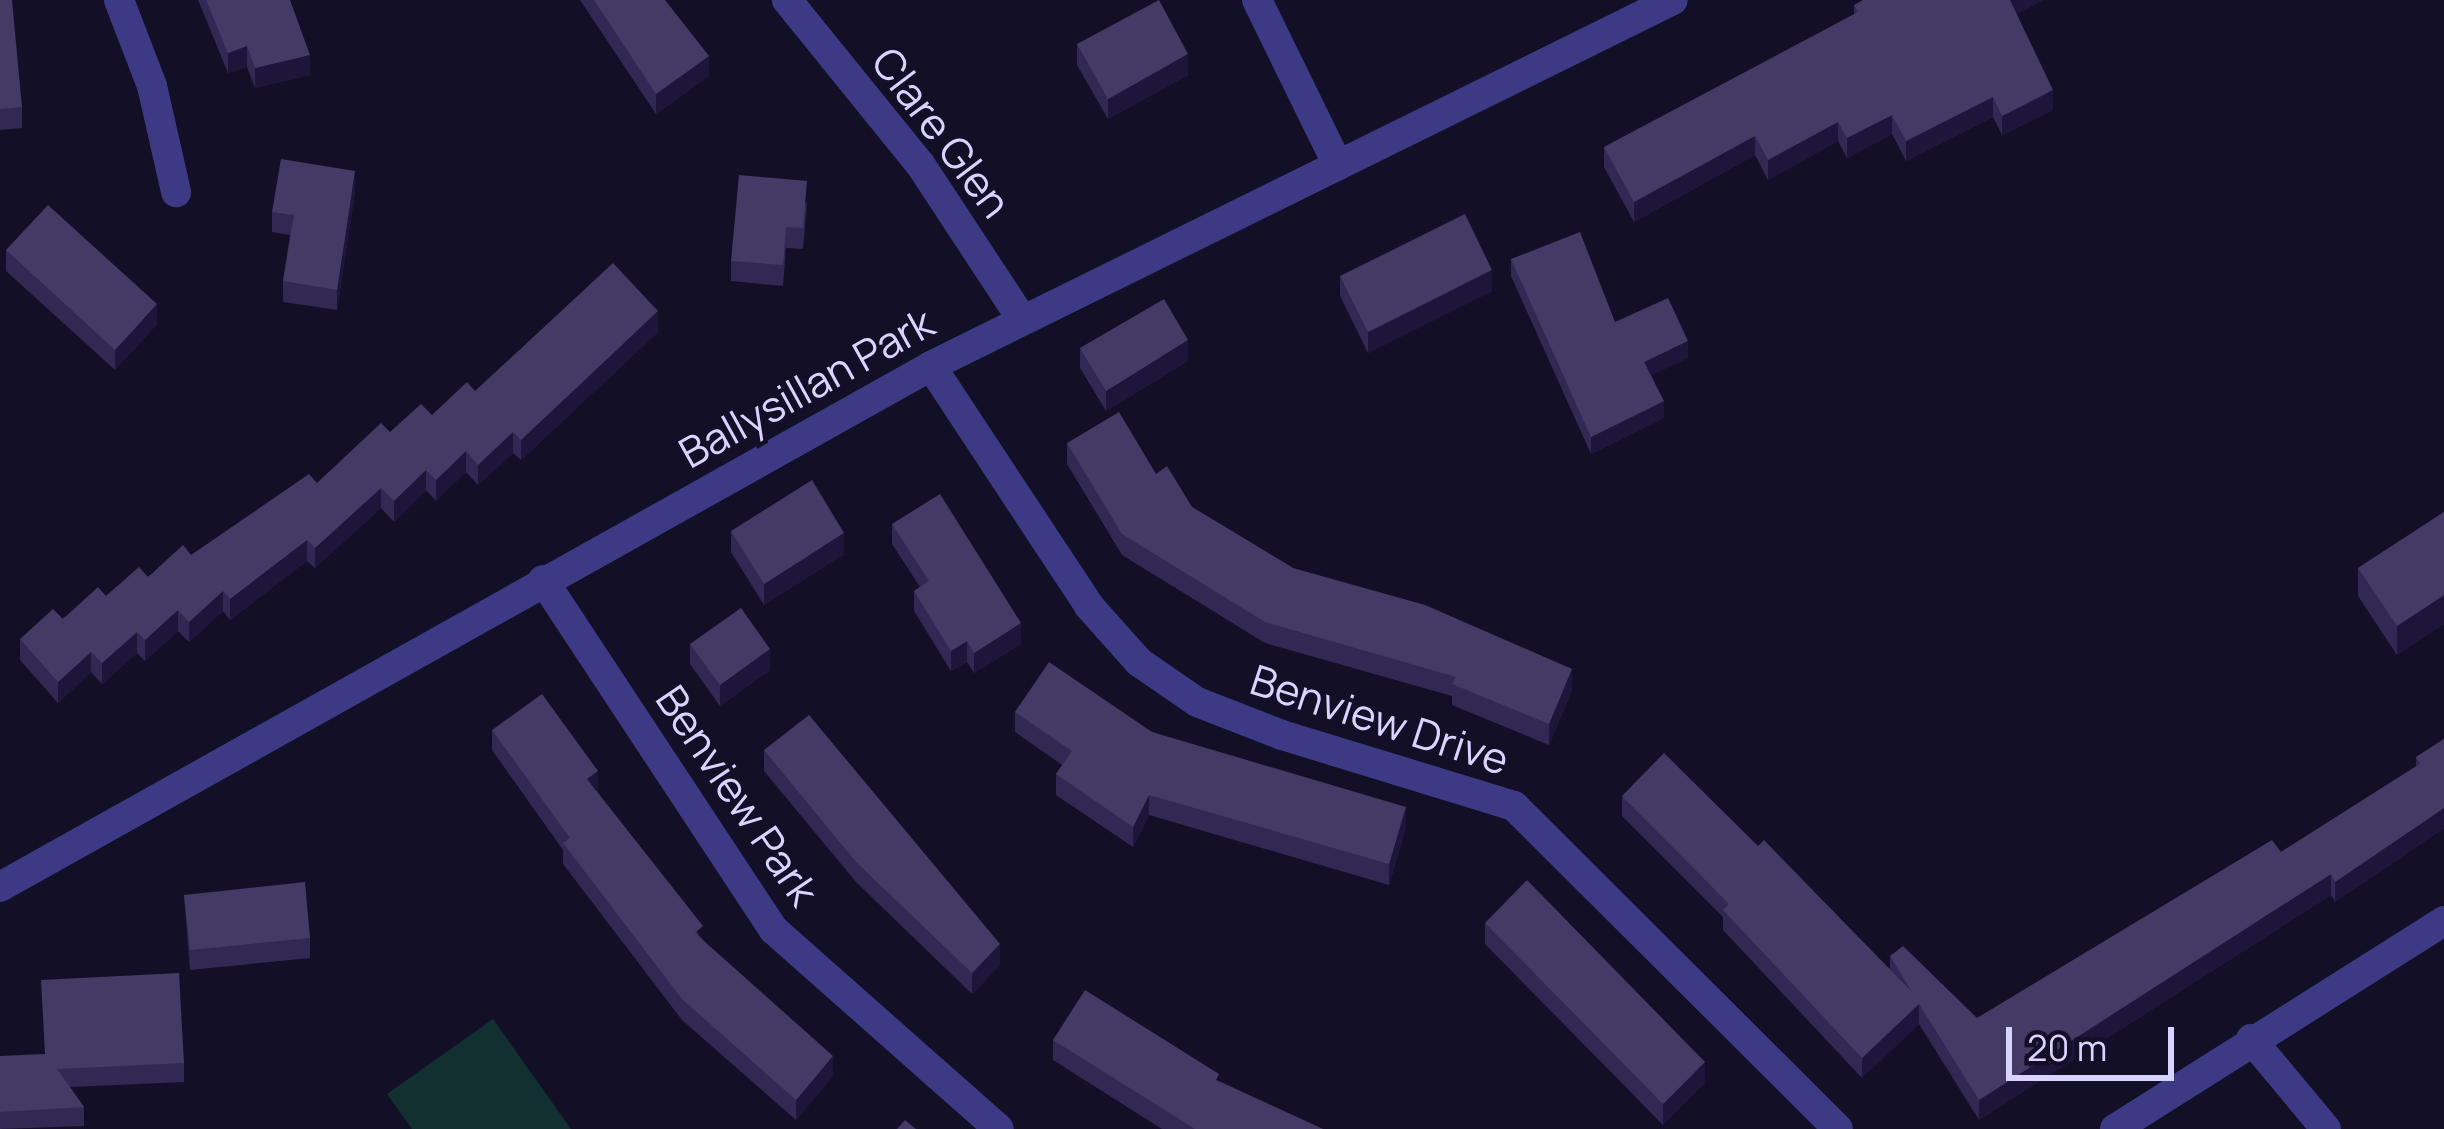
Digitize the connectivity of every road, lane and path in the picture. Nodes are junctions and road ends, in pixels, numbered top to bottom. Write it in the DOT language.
graph roads {
  1 [pos="119,0"];
  2 [pos="787,0"];
  3 [pos="1257,0"];
  4 [pos="1673,0"];
  5 [pos="1338,165"];
  6 [pos="176,192"];
  7 [pos="1022,319"];
  8 [pos="931,366"];
  9 [pos="543,580"];
  10 [pos="0,887"];
  11 [pos="2444,921"];
  12 [pos="2251,1039"];
  13 [pos="999,1129"];
  14 [pos="1838,1129"];
  15 [pos="2115,1129"];
  16 [pos="2326,1129"];
  1 -- 6 [label="street"];
  2 -- 7 [label="street, Clare Glen"];
  3 -- 5 [label="street"];
  4 -- 5 [label="street, Ballysillan Park"];
  5 -- 7 [label="street, Ballysillan Park"];
  7 -- 8 [label="street, Ballysillan Park"];
  8 -- 9 [label="street, Ballysillan Park"];
  8 -- 14 [label="street, Benview Drive"];
  9 -- 10 [label="street, Ballysillan Park"];
  9 -- 13 [label="street, Benview Park"];
  11 -- 12 [label="street"];
  12 -- 15 [label="street"];
  12 -- 16 [label="street"];
}
